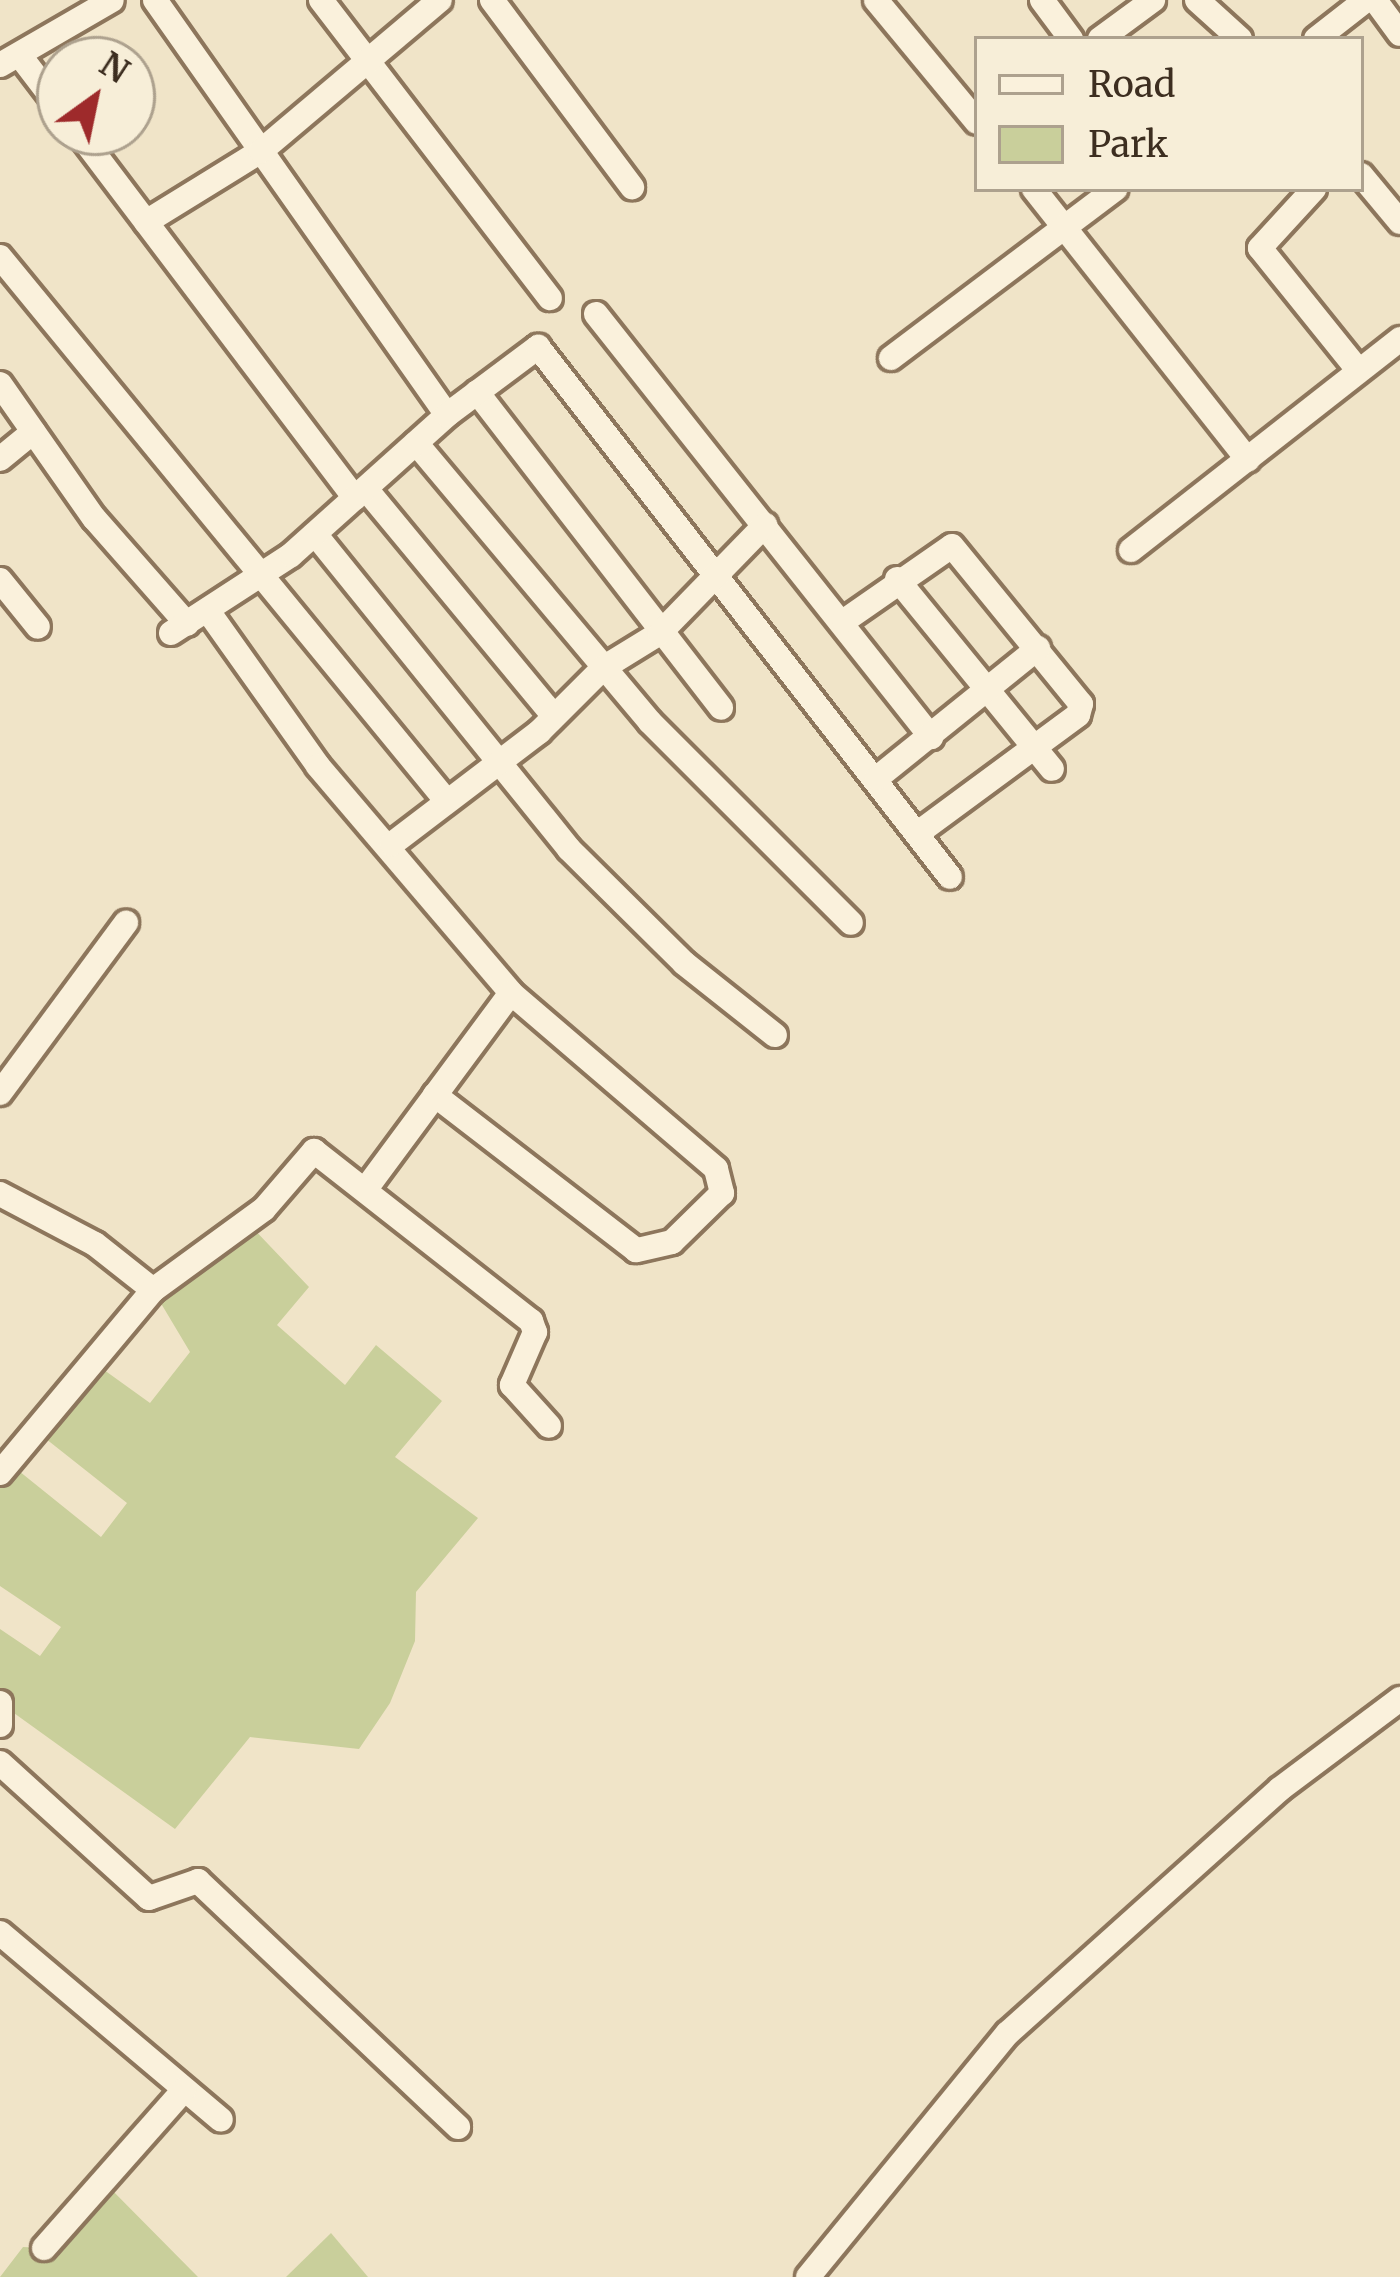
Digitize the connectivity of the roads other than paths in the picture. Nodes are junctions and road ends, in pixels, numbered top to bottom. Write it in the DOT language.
graph roads {
  1 [pos="112,0"];
  2 [pos="155,0"];
  3 [pos="321,0"];
  4 [pos="440,0"];
  5 [pos="492,0"];
  6 [pos="876,0"];
  7 [pos="1042,0"];
  8 [pos="1153,0"];
  9 [pos="1197,0"];
  10 [pos="1366,0"];
  11 [pos="1375,0"];
  12 [pos="1400,34"];
  13 [pos="1068,36"];
  14 [pos="1104,36"];
  15 [pos="1237,36"];
  16 [pos="1320,36"];
  17 [pos="11,61"];
  18 [pos="369,63"];
  19 [pos="36,85"];
  20 [pos="974,117"];
  21 [pos="261,152"];
  22 [pos="96,156"];
  23 [pos="1364,179"];
  24 [pos="632,187"];
  25 [pos="1037,192"];
  26 [pos="1110,192"];
  27 [pos="1311,192"];
  28 [pos="146,222"];
  29 [pos="1400,222"];
  30 [pos="1065,226"];
  31 [pos="0,256"];
  32 [pos="550,298"];
  33 [pos="596,314"];
  34 [pos="1400,339"];
  35 [pos="891,358"];
  36 [pos="1358,370"];
  37 [pos="0,384"];
  38 [pos="477,392"];
  39 [pos="447,415"];
  40 [pos="33,432"];
  41 [pos="416,443"];
  42 [pos="0,459"];
  43 [pos="1248,460"];
  44 [pos="360,494"];
  45 [pos="765,525"];
  46 [pos="315,533"];
  47 [pos="1131,550"];
  48 [pos="263,574"];
  49 [pos="712,578"];
  50 [pos="897,579"];
  51 [pos="0,580"];
  52 [pos="844,621"];
  53 [pos="189,623"];
  54 [pos="38,627"];
  55 [pos="660,633"];
  56 [pos="1038,649"];
  57 [pos="603,668"];
  58 [pos="988,691"];
  59 [pos="722,708"];
  60 [pos="551,714"];
  61 [pos="931,737"];
  62 [pos="1034,748"];
  63 [pos="498,764"];
  64 [pos="1052,769"];
  65 [pos="877,778"];
  66 [pos="446,799"];
  67 [pos="918,833"];
  68 [pos="392,844"];
  69 [pos="950,877"];
  70 [pos="850,922"];
  71 [pos="127,923"];
  72 [pos="511,993"];
  73 [pos="775,1035"];
  74 [pos="0,1093"];
  75 [pos="435,1095"];
  76 [pos="368,1186"];
  77 [pos="0,1194"];
  78 [pos="153,1290"];
  79 [pos="549,1426"];
  80 [pos="0,1474"];
  81 [pos="1400,1699"];
  82 [pos="0,1703"];
  83 [pos="0,1724"];
  84 [pos="0,1762"];
  85 [pos="0,1933"];
  86 [pos="184,2090"];
  87 [pos="221,2120"];
  88 [pos="458,2127"];
  89 [pos="44,2248"];
  90 [pos="808,2277"];
  1 -- 17 [label="street"];
  2 -- 21 [label="street"];
  3 -- 18 [label="street"];
  4 -- 18 [label="street"];
  5 -- 24 [label="street"];
  6 -- 20 [label="street"];
  7 -- 13 [label="street"];
  8 -- 14 [label="street"];
  9 -- 15 [label="street"];
  10 -- 16 [label="street"];
  11 -- 12 [label="street"];
  17 -- 19 [label="street"];
  18 -- 21 [label="street"];
  18 -- 32 [label="street"];
  21 -- 28 [label="street"];
  21 -- 39 [label="street"];
  22 -- 28 [label="street"];
  23 -- 29 [label="street"];
  25 -- 30 [label="street"];
  26 -- 30 [label="street"];
  27 -- 36 [label="street"];
  28 -- 44 [label="street"];
  30 -- 35 [label="street"];
  30 -- 43 [label="street"];
  31 -- 48 [label="street"];
  33 -- 45 [label="street"];
  34 -- 36 [label="street"];
  36 -- 43 [label="street"];
  37 -- 40 [label="street"];
  38 -- 39 [label="street"];
  38 -- 49 [label="street"];
  38 -- 55 [label="street"];
  39 -- 41 [label="street"];
  40 -- 42 [label="street"];
  40 -- 53 [label="street"];
  41 -- 44 [label="street"];
  41 -- 57 [label="street"];
  43 -- 47 [label="street"];
  44 -- 46 [label="street"];
  44 -- 60 [label="street"];
  45 -- 49 [label="street"];
  45 -- 52 [label="street"];
  46 -- 48 [label="street"];
  46 -- 63 [label="street"];
  48 -- 53 [label="street"];
  48 -- 66 [label="street"];
  49 -- 55 [label="street"];
  49 -- 65 [label="street"];
  50 -- 52 [label="street"];
  50 -- 56 [label="street"];
  50 -- 58 [label="street"];
  51 -- 54 [label="street"];
  52 -- 61 [label="street"];
  53 -- 68 [label="street"];
  55 -- 57 [label="street"];
  55 -- 59 [label="street"];
  56 -- 58 [label="street"];
  56 -- 62 [label="street"];
  57 -- 60 [label="street"];
  57 -- 70 [label="street"];
  58 -- 61 [label="street"];
  58 -- 62 [label="street"];
  60 -- 63 [label="street"];
  61 -- 65 [label="street"];
  62 -- 64 [label="street"];
  62 -- 67 [label="street"];
  63 -- 66 [label="street"];
  63 -- 73 [label="street"];
  65 -- 67 [label="street"];
  66 -- 68 [label="street"];
  67 -- 69 [label="street"];
  68 -- 72 [label="street"];
  71 -- 74 [label="street"];
  72 -- 75 [label="street"];
  72 -- 75 [label="street"];
  75 -- 76 [label="street"];
  76 -- 78 [label="street"];
  76 -- 79 [label="street"];
  77 -- 78 [label="street"];
  78 -- 80 [label="street"];
  81 -- 90 [label="street"];
  82 -- 83 [label="street"];
  84 -- 88 [label="street"];
  85 -- 86 [label="street"];
  86 -- 87 [label="street"];
  86 -- 89 [label="street"];
}
